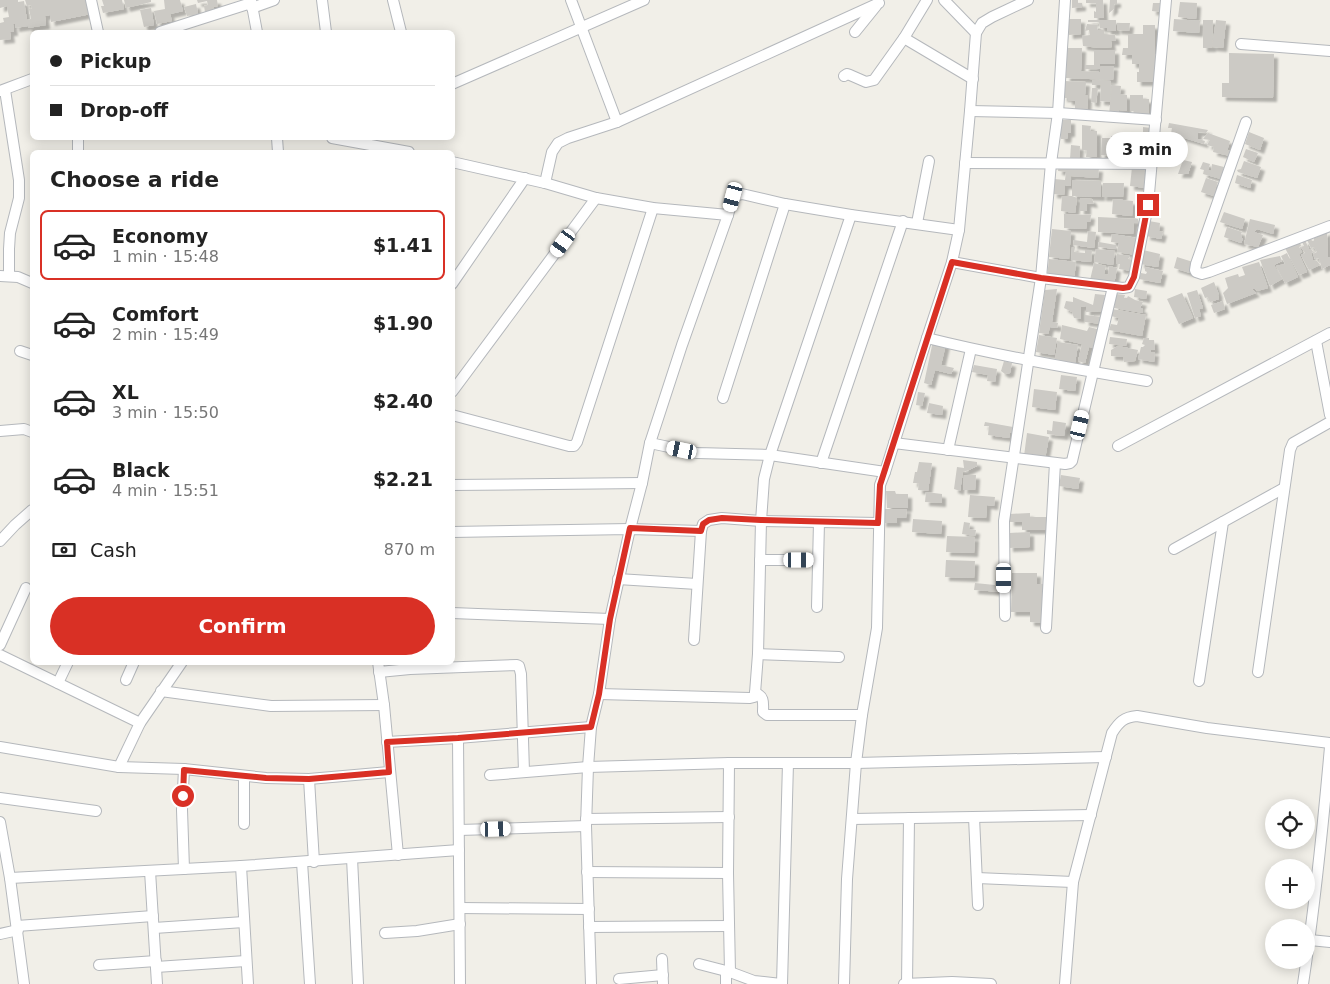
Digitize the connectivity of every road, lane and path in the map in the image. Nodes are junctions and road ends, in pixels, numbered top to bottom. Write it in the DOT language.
graph roads {
  1 [pos="91,0"];
  2 [pos="274,0"];
  3 [pos="322,0"];
  4 [pos="392,0"];
  5 [pos="571,0"];
  6 [pos="644,0"];
  7 [pos="927,0"];
  8 [pos="944,0"];
  9 [pos="1028,0"];
  10 [pos="1064,0"];
  11 [pos="1166,0"];
  12 [pos="880,2"];
  13 [pos="252,4"];
  14 [pos="581,28"];
  15 [pos="98,30"];
  16 [pos="167,30"];
  17 [pos="258,30"];
  18 [pos="326,30"];
  19 [pos="400,30"];
  20 [pos="855,32"];
  21 [pos="976,33"];
  22 [pos="904,38"];
  23 [pos="1241,44"];
  24 [pos="1330,51"];
  25 [pos="844,76"];
  26 [pos="30,80"];
  27 [pos="973,80"];
  28 [pos="455,83"];
  29 [pos="2,91"];
  30 [pos="970,111"];
  31 [pos="1058,113"];
  32 [pos="1156,120"];
  33 [pos="616,122"];
  34 [pos="1246,122"];
  35 [pos="343,140"];
  36 [pos="397,150"];
  37 [pos="929,161"];
  38 [pos="455,163"];
  39 [pos="965,163"];
  40 [pos="1052,163"];
  41 [pos="1152,164"];
  42 [pos="525,178"];
  43 [pos="545,183"];
  44 [pos="596,198"];
  45 [pos="785,204"];
  46 [pos="653,208"];
  47 [pos="728,215"];
  48 [pos="852,215"];
  49 [pos="903,222"];
  50 [pos="917,224"];
  51 [pos="1330,226"];
  52 [pos="958,230"];
  53 [pos="952,262"];
  54 [pos="5,276"];
  55 [pos="1041,278"];
  56 [pos="455,280"];
  57 [pos="30,283"];
  58 [pos="1114,287"];
  59 [pos="1330,333"];
  60 [pos="927,338"];
  61 [pos="1316,341"];
  62 [pos="971,349"];
  63 [pos="20,350"];
  64 [pos="30,355"];
  65 [pos="1028,360"];
  66 [pos="1092,372"];
  67 [pos="1147,381"];
  68 [pos="455,388"];
  69 [pos="723,398"];
  70 [pos="1330,415"];
  71 [pos="455,417"];
  72 [pos="1330,422"];
  73 [pos="0,431"];
  74 [pos="30,431"];
  75 [pos="650,443"];
  76 [pos="894,443"];
  77 [pos="1118,446"];
  78 [pos="948,450"];
  79 [pos="770,456"];
  80 [pos="1013,458"];
  81 [pos="821,463"];
  82 [pos="1055,463"];
  83 [pos="885,472"];
  84 [pos="642,484"];
  85 [pos="455,485"];
  86 [pos="1284,488"];
  87 [pos="30,512"];
  88 [pos="761,520"];
  89 [pos="819,522"];
  90 [pos="1223,522"];
  91 [pos="878,523"];
  92 [pos="630,528"];
  93 [pos="701,531"];
  94 [pos="455,532"];
  95 [pos="0,541"];
  96 [pos="1174,549"];
  97 [pos="760,560"];
  98 [pos="818,560"];
  99 [pos="618,579"];
  100 [pos="697,584"];
  101 [pos="26,588"];
  102 [pos="817,607"];
  103 [pos="455,613"];
  104 [pos="1005,616"];
  105 [pos="610,619"];
  106 [pos="1046,628"];
  107 [pos="694,640"];
  108 [pos="0,645"];
  109 [pos="758,654"];
  110 [pos="0,655"];
  111 [pos="839,657"];
  112 [pos="67,665"];
  113 [pos="133,665"];
  114 [pos="180,665"];
  115 [pos="410,666"];
  116 [pos="379,667"];
  117 [pos="1258,672"];
  118 [pos="126,680"];
  119 [pos="1199,681"];
  120 [pos="58,683"];
  121 [pos="161,692"];
  122 [pos="756,693"];
  123 [pos="599,694"];
  124 [pos="384,705"];
  125 [pos="862,714"];
  126 [pos="140,723"];
  127 [pos="591,727"];
  128 [pos="523,733"];
  129 [pos="458,738"];
  130 [pos="387,742"];
  131 [pos="1330,743"];
  132 [pos="0,747"];
  133 [pos="1330,747"];
  134 [pos="1106,758"];
  135 [pos="729,763"];
  136 [pos="788,763"];
  137 [pos="856,763"];
  138 [pos="119,767"];
  139 [pos="588,767"];
  140 [pos="184,770"];
  141 [pos="389,772"];
  142 [pos="524,772"];
  143 [pos="490,775"];
  144 [pos="244,776"];
  145 [pos="309,779"];
  146 [pos="0,798"];
  147 [pos="96,811"];
  148 [pos="1091,815"];
  149 [pos="974,817"];
  150 [pos="729,818"];
  151 [pos="909,818"];
  152 [pos="852,819"];
  153 [pos="0,822"];
  154 [pos="586,822"];
  155 [pos="244,824"];
  156 [pos="459,830"];
  157 [pos="1326,841"];
  158 [pos="460,850"];
  159 [pos="3,853"];
  160 [pos="398,855"];
  161 [pos="352,858"];
  162 [pos="302,862"];
  163 [pos="314,862"];
  164 [pos="241,866"];
  165 [pos="184,869"];
  166 [pos="150,871"];
  167 [pos="588,872"];
  168 [pos="728,873"];
  169 [pos="10,878"];
  170 [pos="977,878"];
  171 [pos="1073,882"];
  172 [pos="978,905"];
  173 [pos="460,908"];
  174 [pos="589,909"];
  175 [pos="153,916"];
  176 [pos="1313,919"];
  177 [pos="244,922"];
  178 [pos="460,924"];
  179 [pos="729,926"];
  180 [pos="589,927"];
  181 [pos="17,928"];
  182 [pos="154,928"];
  183 [pos="385,933"];
  184 [pos="0,934"];
  185 [pos="1315,940"];
  186 [pos="1330,942"];
  187 [pos="662,959"];
  188 [pos="246,961"];
  189 [pos="156,964"];
  190 [pos="699,964"];
  191 [pos="99,965"];
  192 [pos="1305,969"];
  193 [pos="728,972"];
  194 [pos="619,979"];
  195 [pos="663,979"];
  196 [pos="24,984"];
  197 [pos="157,984"];
  198 [pos="248,984"];
  199 [pos="310,984"];
  200 [pos="358,984"];
  201 [pos="460,984"];
  202 [pos="591,984"];
  203 [pos="726,984"];
  204 [pos="782,984"];
  205 [pos="844,984"];
  206 [pos="905,984"];
  207 [pos="986,984"];
  208 [pos="992,984"];
  209 [pos="1064,984"];
  210 [pos="1303,984"];
  1 -- 15 [label="street"];
  2 -- 13 [label="street"];
  3 -- 18 [label="street"];
  4 -- 19 [label="street"];
  5 -- 14 [label="street"];
  6 -- 14 [label="street"];
  7 -- 22 [label="street"];
  8 -- 21 [label="street"];
  9 -- 21 [label="street"];
  10 -- 31 [label="street"];
  11 -- 32 [label="street"];
  12 -- 20 [label="street"];
  12 -- 33 [label="street"];
  13 -- 16 [label="street"];
  13 -- 17 [label="street"];
  14 -- 28 [label="street"];
  14 -- 33 [label="street"];
  21 -- 27 [label="street"];
  22 -- 25 [label="street"];
  22 -- 27 [label="street"];
  23 -- 24 [label="street"];
  26 -- 29 [label="street"];
  27 -- 30 [label="street"];
  29 -- 54 [label="street"];
  30 -- 31 [label="street"];
  30 -- 39 [label="street"];
  31 -- 32 [label="street"];
  31 -- 40 [label="street"];
  32 -- 41 [label="street"];
  33 -- 43 [label="street"];
  34 -- 51 [label="street"];
  35 -- 36 [label="street"];
  37 -- 50 [label="street"];
  38 -- 42 [label="street"];
  39 -- 40 [label="street"];
  39 -- 52 [label="street"];
  40 -- 41 [label="street"];
  40 -- 55 [label="street"];
  41 -- 58 [label="street"];
  42 -- 43 [label="street"];
  42 -- 56 [label="street"];
  43 -- 44 [label="street"];
  44 -- 46 [label="street"];
  44 -- 68 [label="street"];
  45 -- 47 [label="street"];
  45 -- 48 [label="street"];
  45 -- 69 [label="street"];
  46 -- 47 [label="street"];
  46 -- 71 [label="street"];
  47 -- 75 [label="street"];
  48 -- 49 [label="street"];
  48 -- 79 [label="street"];
  49 -- 50 [label="street"];
  49 -- 81 [label="street"];
  50 -- 52 [label="street"];
  52 -- 53 [label="street"];
  53 -- 55 [label="street"];
  53 -- 60 [label="street"];
  54 -- 57 [label="street"];
  55 -- 58 [label="street"];
  55 -- 65 [label="street"];
  58 -- 66 [label="street"];
  59 -- 61 [label="street"];
  60 -- 62 [label="street"];
  60 -- 76 [label="street"];
  61 -- 70 [label="street"];
  61 -- 77 [label="street"];
  62 -- 65 [label="street"];
  62 -- 78 [label="street"];
  63 -- 64 [label="street"];
  65 -- 66 [label="street"];
  65 -- 80 [label="street"];
  66 -- 67 [label="street"];
  66 -- 82 [label="street"];
  72 -- 86 [label="street"];
  73 -- 74 [label="street"];
  75 -- 79 [label="street"];
  75 -- 84 [label="street"];
  76 -- 78 [label="street"];
  76 -- 83 [label="street"];
  78 -- 80 [label="street"];
  79 -- 81 [label="street"];
  79 -- 88 [label="street"];
  80 -- 82 [label="street"];
  80 -- 104 [label="street"];
  81 -- 83 [label="street"];
  82 -- 106 [label="street"];
  83 -- 91 [label="street"];
  84 -- 85 [label="street"];
  84 -- 92 [label="street"];
  86 -- 90 [label="street"];
  86 -- 117 [label="street"];
  87 -- 95 [label="street"];
  88 -- 89 [label="street"];
  88 -- 93 [label="street"];
  88 -- 97 [label="street"];
  89 -- 91 [label="street"];
  89 -- 98 [label="street"];
  90 -- 96 [label="street"];
  90 -- 119 [label="street"];
  91 -- 125 [label="street"];
  92 -- 93 [label="street"];
  92 -- 94 [label="street"];
  92 -- 99 [label="street"];
  93 -- 100 [label="street"];
  97 -- 98 [label="street"];
  97 -- 109 [label="street"];
  98 -- 102 [label="street"];
  99 -- 100 [label="street"];
  99 -- 105 [label="street"];
  100 -- 107 [label="street"];
  101 -- 108 [label="street"];
  103 -- 105 [label="street"];
  105 -- 123 [label="street"];
  109 -- 111 [label="street"];
  109 -- 122 [label="street"];
  110 -- 120 [label="street"];
  112 -- 120 [label="street"];
  113 -- 118 [label="street"];
  114 -- 121 [label="street"];
  115 -- 116 [label="street"];
  115 -- 128 [label="street"];
  116 -- 124 [label="street"];
  120 -- 126 [label="street"];
  121 -- 124 [label="street"];
  121 -- 126 [label="street"];
  122 -- 123 [label="street"];
  122 -- 125 [label="street"];
  123 -- 127 [label="street"];
  124 -- 130 [label="street"];
  125 -- 137 [label="street"];
  126 -- 138 [label="street"];
  127 -- 128 [label="street"];
  127 -- 139 [label="street"];
  128 -- 129 [label="street"];
  128 -- 142 [label="street"];
  129 -- 130 [label="street"];
  129 -- 156 [label="street"];
  130 -- 141 [label="street"];
  131 -- 134 [label="street"];
  132 -- 138 [label="street"];
  133 -- 157 [label="street"];
  134 -- 137 [label="street"];
  134 -- 148 [label="street"];
  135 -- 136 [label="street"];
  135 -- 139 [label="street"];
  135 -- 150 [label="street"];
  136 -- 137 [label="street"];
  136 -- 204 [label="street"];
  137 -- 152 [label="street"];
  138 -- 140 [label="street"];
  139 -- 142 [label="street"];
  139 -- 154 [label="street"];
  140 -- 144 [label="street"];
  140 -- 165 [label="street"];
  141 -- 145 [label="street"];
  141 -- 160 [label="street"];
  142 -- 143 [label="street"];
  144 -- 145 [label="street"];
  144 -- 155 [label="street"];
  145 -- 163 [label="street"];
  146 -- 147 [label="street"];
  148 -- 149 [label="street"];
  148 -- 171 [label="street"];
  149 -- 151 [label="street"];
  149 -- 170 [label="street"];
  150 -- 154 [label="street"];
  150 -- 168 [label="street"];
  151 -- 152 [label="street"];
  151 -- 206 [label="street"];
  152 -- 205 [label="street"];
  153 -- 159 [label="street"];
  154 -- 156 [label="street"];
  154 -- 167 [label="street"];
  156 -- 158 [label="street"];
  157 -- 176 [label="street"];
  158 -- 160 [label="street"];
  158 -- 173 [label="street"];
  159 -- 169 [label="street"];
  160 -- 161 [label="street"];
  161 -- 163 [label="street"];
  161 -- 200 [label="street"];
  162 -- 163 [label="street"];
  162 -- 164 [label="street"];
  162 -- 199 [label="street"];
  164 -- 165 [label="street"];
  164 -- 177 [label="street"];
  165 -- 166 [label="street"];
  166 -- 169 [label="street"];
  166 -- 175 [label="street"];
  167 -- 168 [label="street"];
  167 -- 174 [label="street"];
  168 -- 179 [label="street"];
  169 -- 181 [label="street"];
  170 -- 171 [label="street"];
  170 -- 172 [label="street"];
  171 -- 209 [label="street"];
  173 -- 174 [label="street"];
  173 -- 178 [label="street"];
  174 -- 180 [label="street"];
  175 -- 181 [label="street"];
  175 -- 182 [label="street"];
  177 -- 182 [label="street"];
  177 -- 188 [label="street"];
  178 -- 183 [label="street"];
  178 -- 201 [label="street"];
  179 -- 180 [label="street"];
  179 -- 193 [label="street"];
  180 -- 202 [label="street"];
  181 -- 184 [label="street"];
  181 -- 196 [label="street"];
  182 -- 189 [label="street"];
  185 -- 186 [label="street"];
  187 -- 195 [label="street"];
  188 -- 189 [label="street"];
  188 -- 198 [label="street"];
  189 -- 191 [label="street"];
  189 -- 197 [label="street"];
  190 -- 193 [label="street"];
  192 -- 210 [label="street"];
  193 -- 203 [label="street"];
  193 -- 204 [label="street"];
  194 -- 195 [label="street"];
  206 -- 207 [label="street"];
  207 -- 208 [label="street"];
}
